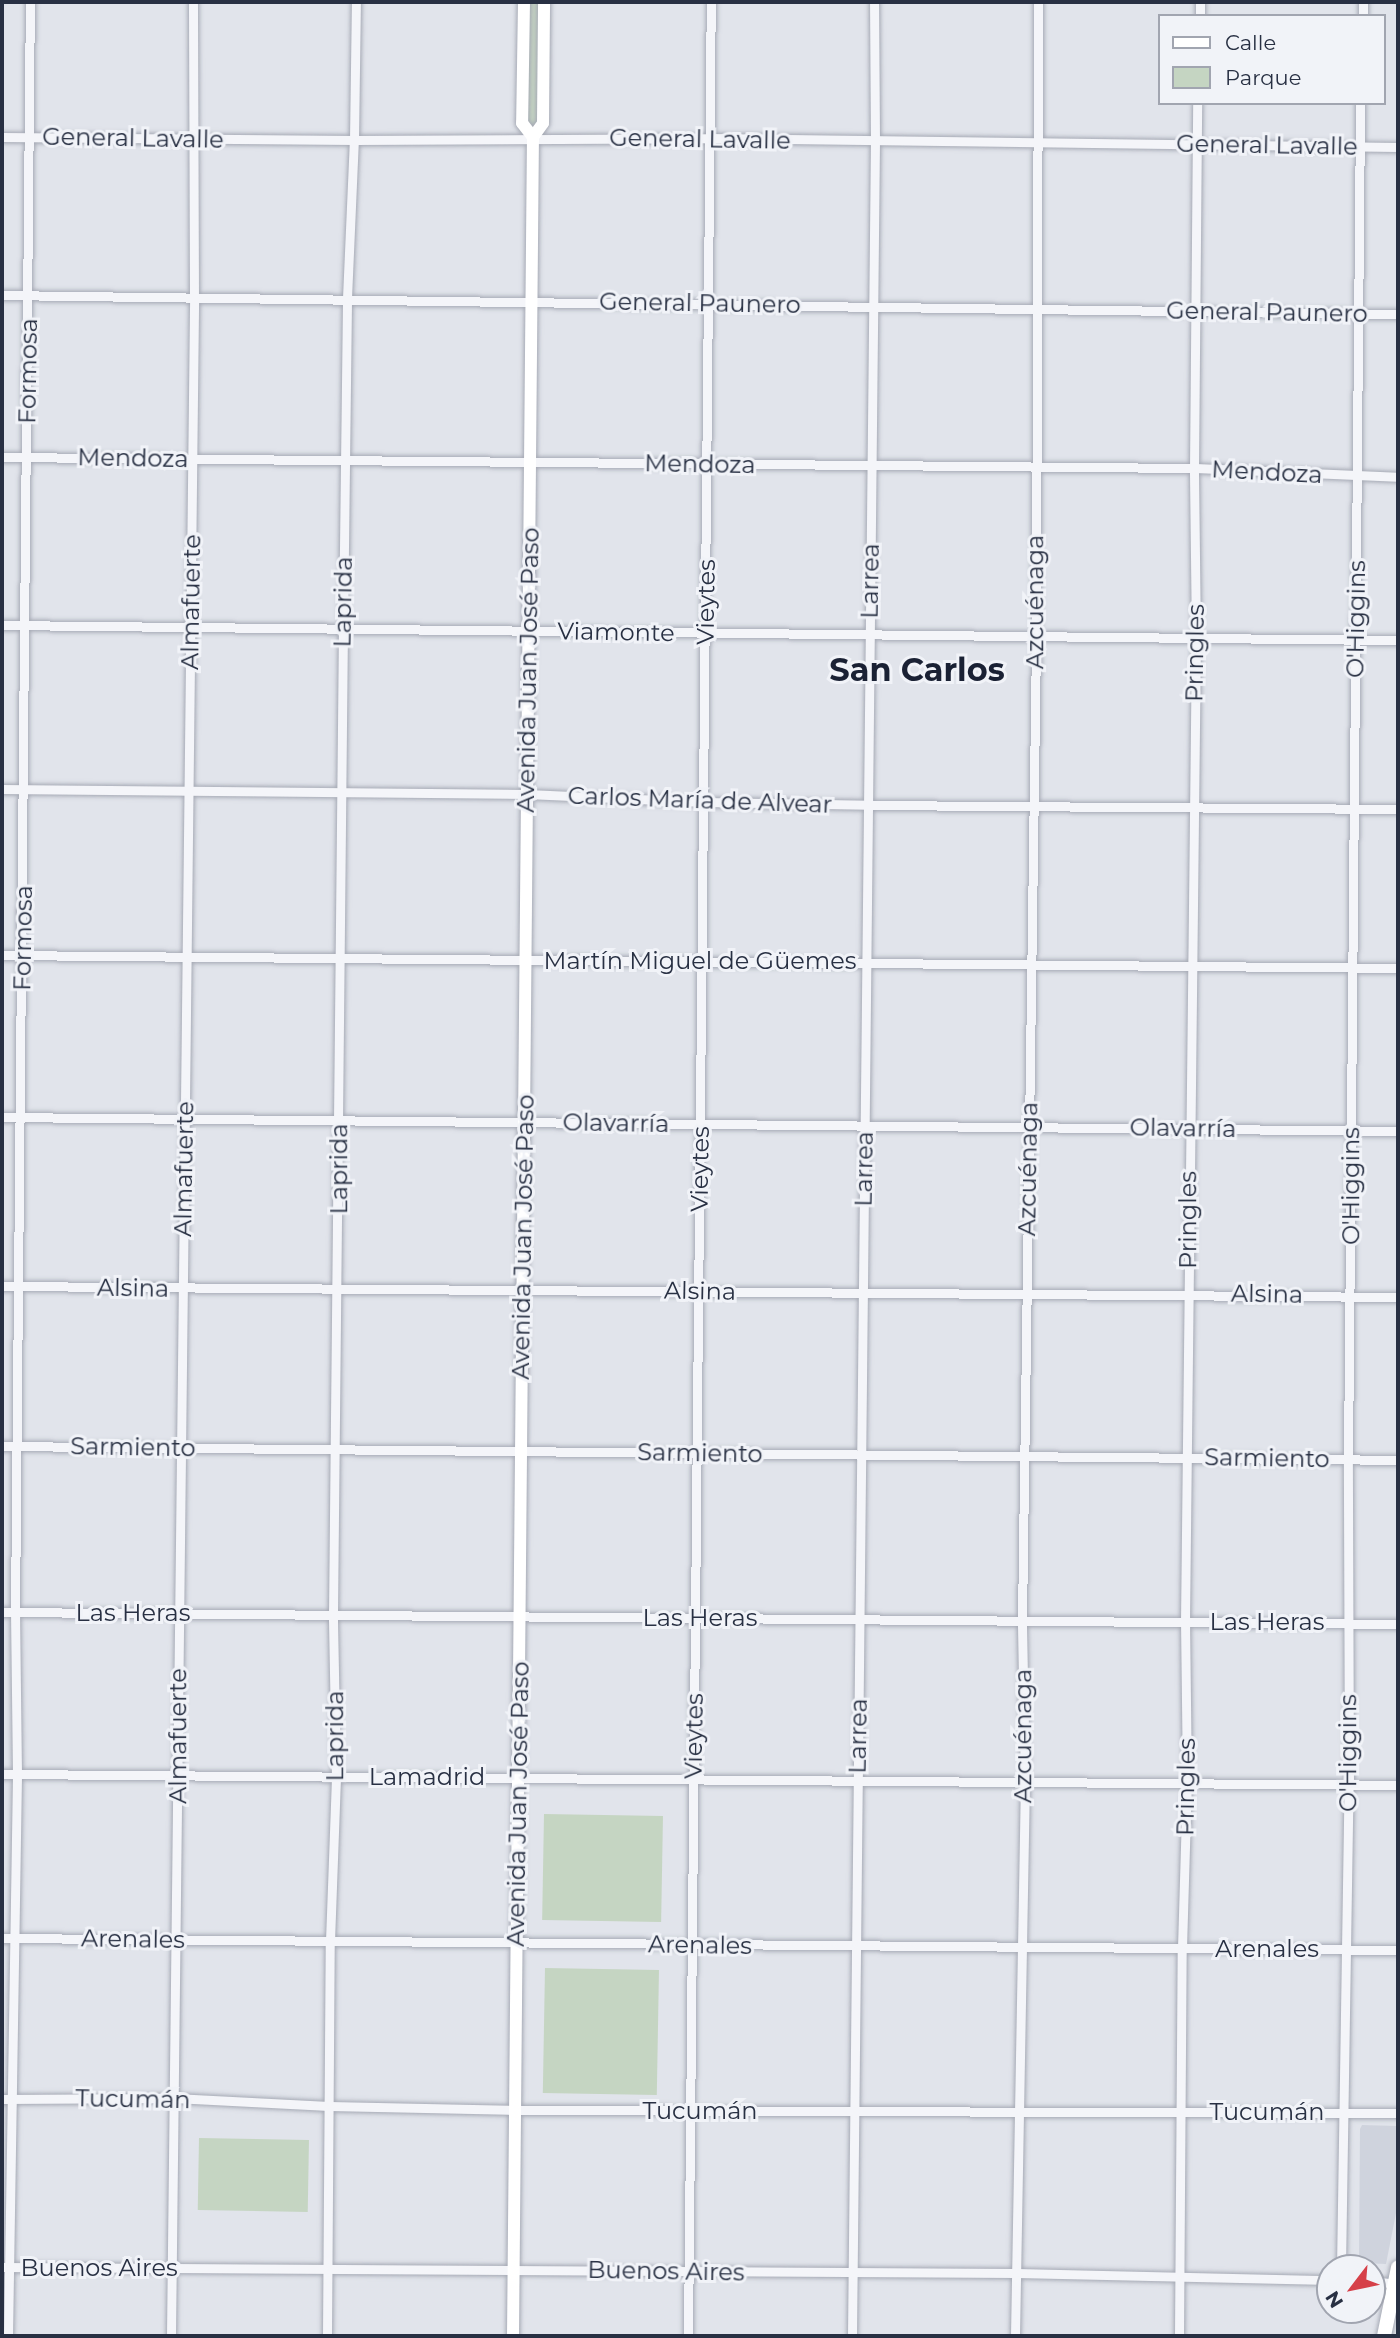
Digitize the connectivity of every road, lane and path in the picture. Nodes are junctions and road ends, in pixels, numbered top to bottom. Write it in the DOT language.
graph roads {
  1 [pos="30,2"];
  2 [pos="193,2"];
  3 [pos="356,2"];
  4 [pos="524,2"];
  5 [pos="544,2"];
  6 [pos="711,2"];
  7 [pos="874,2"];
  8 [pos="1038,2"];
  9 [pos="1197,105"];
  10 [pos="1360,105"];
  11 [pos="2,137"];
  12 [pos="27,137"];
  13 [pos="533,137"];
  14 [pos="710,138"];
  15 [pos="193,139"];
  16 [pos="354,140"];
  17 [pos="875,141"];
  18 [pos="1040,142"];
  19 [pos="1196,144"];
  20 [pos="1359,146"];
  21 [pos="1398,147"];
  22 [pos="2,295"];
  23 [pos="29,296"];
  24 [pos="194,297"];
  25 [pos="347,298"];
  26 [pos="531,300"];
  27 [pos="709,303"];
  28 [pos="873,305"];
  29 [pos="1038,308"];
  30 [pos="1195,310"];
  31 [pos="1358,313"];
  32 [pos="1398,314"];
  33 [pos="2,457"];
  34 [pos="26,457"];
  35 [pos="192,459"];
  36 [pos="345,460"];
  37 [pos="530,462"];
  38 [pos="707,463"];
  39 [pos="872,466"];
  40 [pos="1036,467"];
  41 [pos="1194,468"];
  42 [pos="1357,477"];
  43 [pos="1398,477"];
  44 [pos="2,625"];
  45 [pos="26,625"];
  46 [pos="190,627"];
  47 [pos="343,629"];
  48 [pos="528,631"];
  49 [pos="705,633"];
  50 [pos="870,635"];
  51 [pos="1036,636"];
  52 [pos="1196,638"];
  53 [pos="1355,639"];
  54 [pos="1398,640"];
  55 [pos="2,789"];
  56 [pos="24,789"];
  57 [pos="188,791"];
  58 [pos="342,793"];
  59 [pos="527,794"];
  60 [pos="704,802"];
  61 [pos="868,805"];
  62 [pos="1032,806"];
  63 [pos="1191,806"];
  64 [pos="1354,808"];
  65 [pos="1398,809"];
  66 [pos="2,955"];
  67 [pos="22,955"];
  68 [pos="187,957"];
  69 [pos="341,958"];
  70 [pos="526,960"];
  71 [pos="702,961"];
  72 [pos="866,962"];
  73 [pos="1030,963"];
  74 [pos="1190,964"];
  75 [pos="1353,966"];
  76 [pos="1398,968"];
  77 [pos="2,1117"];
  78 [pos="21,1117"];
  79 [pos="185,1119"];
  80 [pos="339,1120"];
  81 [pos="524,1122"];
  82 [pos="700,1124"];
  83 [pos="864,1126"];
  84 [pos="1028,1127"];
  85 [pos="1189,1129"];
  86 [pos="1352,1130"];
  87 [pos="1398,1131"];
  88 [pos="2,1286"];
  89 [pos="19,1286"];
  90 [pos="182,1288"];
  91 [pos="338,1290"];
  92 [pos="523,1290"];
  93 [pos="698,1290"];
  94 [pos="1026,1292"];
  95 [pos="863,1293"];
  96 [pos="1188,1293"];
  97 [pos="1351,1296"];
  98 [pos="1398,1297"];
  99 [pos="2,1446"];
  100 [pos="18,1446"];
  101 [pos="180,1448"];
  102 [pos="335,1449"];
  103 [pos="521,1451"];
  104 [pos="697,1452"];
  105 [pos="861,1455"];
  106 [pos="1024,1455"];
  107 [pos="1187,1457"];
  108 [pos="1348,1459"];
  109 [pos="1398,1460"];
  110 [pos="2,1612"];
  111 [pos="15,1612"];
  112 [pos="177,1613"];
  113 [pos="333,1615"];
  114 [pos="520,1616"];
  115 [pos="695,1618"];
  116 [pos="859,1619"];
  117 [pos="1022,1620"];
  118 [pos="1185,1622"];
  119 [pos="1348,1623"];
  120 [pos="1398,1623"];
  121 [pos="2,1774"];
  122 [pos="17,1774"];
  123 [pos="179,1775"];
  124 [pos="336,1776"];
  125 [pos="518,1778"];
  126 [pos="694,1779"];
  127 [pos="858,1782"];
  128 [pos="1025,1782"];
  129 [pos="1187,1783"];
  130 [pos="1349,1784"];
  131 [pos="1398,1785"];
  132 [pos="2,1938"];
  133 [pos="12,1938"];
  134 [pos="175,1940"];
  135 [pos="330,1941"];
  136 [pos="517,1943"];
  137 [pos="692,1945"];
  138 [pos="856,1947"];
  139 [pos="1020,1947"];
  140 [pos="1182,1948"];
  141 [pos="1344,1949"];
  142 [pos="1398,1950"];
  143 [pos="174,2098"];
  144 [pos="6,2099"];
  145 [pos="329,2106"];
  146 [pos="515,2110"];
  147 [pos="690,2110"];
  148 [pos="1018,2111"];
  149 [pos="854,2112"];
  150 [pos="1180,2112"];
  151 [pos="1343,2112"];
  152 [pos="1398,2113"];
  153 [pos="1341,2254"];
  154 [pos="5,2267"];
  155 [pos="172,2268"];
  156 [pos="327,2269"];
  157 [pos="514,2270"];
  158 [pos="688,2271"];
  159 [pos="852,2273"];
  160 [pos="1016,2273"];
  161 [pos="1180,2277"];
  162 [pos="1397,2278"];
  163 [pos="1316,2280"];
  164 [pos="8,2336"];
  165 [pos="172,2336"];
  166 [pos="327,2336"];
  167 [pos="513,2336"];
  168 [pos="688,2336"];
  169 [pos="852,2336"];
  170 [pos="1015,2336"];
  171 [pos="1179,2336"];
  172 [pos="1384,2336"];
  1 -- 12 [label="street, Formosa"];
  2 -- 15 [label="street, Almafuerte"];
  3 -- 16 [label="street, Laprida"];
  4 -- 13 [label="main road, Avenida Juan José Paso"];
  5 -- 13 [label="main road, Avenida Juan José Paso"];
  6 -- 14 [label="street, Vieytes"];
  7 -- 17 [label="street, Larrea"];
  8 -- 18 [label="street, Azcuénaga"];
  9 -- 19 [label="street, Pringles"];
  10 -- 20 [label="street, O'Higgins"];
  11 -- 12 [label="street, General Lavalle"];
  12 -- 15 [label="street, General Lavalle"];
  12 -- 23 [label="street, Formosa"];
  13 -- 14 [label="street, General Lavalle"];
  13 -- 16 [label="street, General Lavalle"];
  13 -- 26 [label="main road, Avenida Juan José Paso"];
  14 -- 17 [label="street, General Lavalle"];
  14 -- 27 [label="street, Vieytes"];
  15 -- 16 [label="street, General Lavalle"];
  15 -- 24 [label="street, Almafuerte"];
  16 -- 25 [label="street, Laprida"];
  17 -- 18 [label="street, General Lavalle"];
  17 -- 28 [label="street, Larrea"];
  18 -- 19 [label="street, General Lavalle"];
  18 -- 29 [label="street, Azcuénaga"];
  19 -- 20 [label="street, General Lavalle"];
  19 -- 30 [label="street, Pringles"];
  20 -- 21 [label="street, General Lavalle"];
  20 -- 31 [label="street, O'Higgins"];
  22 -- 23 [label="street, General Paunero"];
  23 -- 24 [label="street, General Paunero"];
  23 -- 34 [label="street, Formosa"];
  24 -- 25 [label="street, General Paunero"];
  24 -- 35 [label="street, Almafuerte"];
  25 -- 26 [label="street, General Paunero"];
  25 -- 36 [label="street, Laprida"];
  26 -- 27 [label="street, General Paunero"];
  26 -- 37 [label="main road, Avenida Juan José Paso"];
  27 -- 28 [label="street, General Paunero"];
  27 -- 38 [label="street, Vieytes"];
  28 -- 29 [label="street, General Paunero"];
  28 -- 39 [label="street, Larrea"];
  29 -- 30 [label="street, General Paunero"];
  29 -- 40 [label="street, Azcuénaga"];
  30 -- 31 [label="street, General Paunero"];
  30 -- 41 [label="street, Pringles"];
  31 -- 32 [label="street, General Paunero"];
  31 -- 42 [label="street, O'Higgins"];
  33 -- 34 [label="street, Mendoza"];
  34 -- 35 [label="street, Mendoza"];
  34 -- 45 [label="street, Formosa"];
  35 -- 36 [label="street, Mendoza"];
  35 -- 46 [label="street, Almafuerte"];
  36 -- 37 [label="street, Mendoza"];
  36 -- 47 [label="street, Laprida"];
  37 -- 38 [label="street, Mendoza"];
  37 -- 48 [label="main road, Avenida Juan José Paso"];
  38 -- 39 [label="street, Mendoza"];
  38 -- 49 [label="street, Vieytes"];
  39 -- 40 [label="street, Mendoza"];
  39 -- 50 [label="street, Larrea"];
  40 -- 41 [label="street, Mendoza"];
  40 -- 51 [label="street, Azcuénaga"];
  41 -- 42 [label="street, Mendoza"];
  41 -- 52 [label="street, Pringles"];
  42 -- 43 [label="street, Mendoza"];
  42 -- 53 [label="street, O'Higgins"];
  44 -- 45 [label="street, Viamonte"];
  45 -- 46 [label="street, Viamonte"];
  45 -- 56 [label="street, Formosa"];
  46 -- 47 [label="street, Viamonte"];
  46 -- 57 [label="street, Almafuerte"];
  47 -- 48 [label="street, Viamonte"];
  47 -- 58 [label="street, Laprida"];
  48 -- 49 [label="street, Viamonte"];
  48 -- 59 [label="main road, Avenida Juan José Paso"];
  49 -- 50 [label="street, Viamonte"];
  49 -- 60 [label="street, Vieytes"];
  50 -- 51 [label="street, Viamonte"];
  50 -- 61 [label="street, Larrea"];
  51 -- 52 [label="street, Viamonte"];
  51 -- 62 [label="street, Azcuénaga"];
  52 -- 53 [label="street, Viamonte"];
  52 -- 63 [label="street, Pringles"];
  53 -- 54 [label="street, Viamonte"];
  53 -- 64 [label="street, O'Higgins"];
  55 -- 56 [label="street, Carlos María de Alvear"];
  56 -- 57 [label="street, Carlos María de Alvear"];
  56 -- 67 [label="street, Formosa"];
  57 -- 58 [label="street, Carlos María de Alvear"];
  57 -- 68 [label="street, Almafuerte"];
  58 -- 59 [label="street, Carlos María de Alvear"];
  58 -- 69 [label="street, Laprida"];
  59 -- 60 [label="street, Carlos María de Alvear"];
  59 -- 70 [label="main road, Avenida Juan José Paso"];
  60 -- 61 [label="street, Carlos María de Alvear"];
  60 -- 71 [label="street, Vieytes"];
  61 -- 62 [label="street, Carlos María de Alvear"];
  61 -- 72 [label="street, Larrea"];
  62 -- 63 [label="street, Carlos María de Alvear"];
  62 -- 73 [label="street, Azcuénaga"];
  63 -- 64 [label="street, Carlos María de Alvear"];
  63 -- 74 [label="street, Pringles"];
  64 -- 65 [label="street, Carlos María de Alvear"];
  64 -- 75 [label="street, O'Higgins"];
  66 -- 67 [label="street, Martín Miguel de Güemes"];
  67 -- 68 [label="street, Martín Miguel de Güemes"];
  67 -- 78 [label="street, Formosa"];
  68 -- 69 [label="street, Martín Miguel de Güemes"];
  68 -- 79 [label="street, Almafuerte"];
  69 -- 70 [label="street, Martín Miguel de Güemes"];
  69 -- 80 [label="street, Laprida"];
  70 -- 71 [label="street, Martín Miguel de Güemes"];
  70 -- 81 [label="main road, Avenida Juan José Paso"];
  71 -- 72 [label="street, Martín Miguel de Güemes"];
  71 -- 82 [label="street, Vieytes"];
  72 -- 73 [label="street, Martín Miguel de Güemes"];
  72 -- 83 [label="street, Larrea"];
  73 -- 74 [label="street, Martín Miguel de Güemes"];
  73 -- 84 [label="street, Azcuénaga"];
  74 -- 75 [label="street, Martín Miguel de Güemes"];
  74 -- 85 [label="street, Pringles"];
  75 -- 76 [label="street, Martín Miguel de Güemes"];
  75 -- 86 [label="street, O'Higgins"];
  77 -- 78 [label="street, Olavarría"];
  78 -- 79 [label="street, Olavarría"];
  78 -- 89 [label="street, Formosa"];
  79 -- 80 [label="street, Olavarría"];
  79 -- 90 [label="street, Almafuerte"];
  80 -- 81 [label="street, Olavarría"];
  80 -- 91 [label="street, Laprida"];
  81 -- 82 [label="street, Olavarría"];
  81 -- 92 [label="main road, Avenida Juan José Paso"];
  82 -- 83 [label="street, Olavarría"];
  82 -- 93 [label="street, Vieytes"];
  83 -- 84 [label="street, Olavarría"];
  83 -- 95 [label="street, Larrea"];
  84 -- 85 [label="street, Olavarría"];
  84 -- 94 [label="street, Azcuénaga"];
  85 -- 86 [label="street, Olavarría"];
  85 -- 96 [label="street, Pringles"];
  86 -- 87 [label="street, Olavarría"];
  86 -- 97 [label="street, O'Higgins"];
  88 -- 89 [label="street, Alsina"];
  89 -- 90 [label="street, Alsina"];
  89 -- 100 [label="street, Formosa"];
  90 -- 91 [label="street, Alsina"];
  90 -- 101 [label="street, Almafuerte"];
  91 -- 92 [label="street, Alsina"];
  91 -- 102 [label="street, Laprida"];
  92 -- 93 [label="street, Alsina"];
  92 -- 103 [label="main road, Avenida Juan José Paso"];
  93 -- 95 [label="street, Alsina"];
  93 -- 104 [label="street, Vieytes"];
  94 -- 95 [label="street, Alsina"];
  94 -- 96 [label="street, Alsina"];
  94 -- 106 [label="street, Azcuénaga"];
  95 -- 105 [label="street, Larrea"];
  96 -- 97 [label="street, Alsina"];
  96 -- 107 [label="street, Pringles"];
  97 -- 98 [label="street, Alsina"];
  97 -- 108 [label="street, O'Higgins"];
  99 -- 100 [label="street, Sarmiento"];
  100 -- 101 [label="street, Sarmiento"];
  100 -- 111 [label="street, Formosa"];
  101 -- 102 [label="street, Sarmiento"];
  101 -- 112 [label="street, Almafuerte"];
  102 -- 103 [label="street, Sarmiento"];
  102 -- 113 [label="street, Laprida"];
  103 -- 104 [label="street, Sarmiento"];
  103 -- 114 [label="main road, Avenida Juan José Paso"];
  104 -- 105 [label="street, Sarmiento"];
  104 -- 115 [label="street, Vieytes"];
  105 -- 106 [label="street, Sarmiento"];
  105 -- 116 [label="street, Larrea"];
  106 -- 107 [label="street, Sarmiento"];
  106 -- 117 [label="street, Azcuénaga"];
  107 -- 108 [label="street, Sarmiento"];
  107 -- 118 [label="street, Pringles"];
  108 -- 109 [label="street, Sarmiento"];
  108 -- 119 [label="street, O'Higgins"];
  110 -- 111 [label="street, Las Heras"];
  111 -- 112 [label="street, Las Heras"];
  111 -- 122 [label="street, Formosa"];
  112 -- 113 [label="street, Las Heras"];
  112 -- 123 [label="street, Almafuerte"];
  113 -- 114 [label="street, Las Heras"];
  113 -- 124 [label="street, Laprida"];
  114 -- 115 [label="street, Las Heras"];
  114 -- 125 [label="main road, Avenida Juan José Paso"];
  115 -- 116 [label="street, Las Heras"];
  115 -- 126 [label="street, Vieytes"];
  116 -- 117 [label="street, Las Heras"];
  116 -- 127 [label="street, Larrea"];
  117 -- 118 [label="street, Las Heras"];
  117 -- 128 [label="street, Azcuénaga"];
  118 -- 119 [label="street, Las Heras"];
  118 -- 129 [label="street, Pringles"];
  119 -- 120 [label="street, Las Heras"];
  119 -- 130 [label="street, O'Higgins"];
  121 -- 122 [label="street, Lamadrid"];
  122 -- 123 [label="street, Lamadrid"];
  122 -- 133 [label="street, Formosa"];
  123 -- 124 [label="street, Lamadrid"];
  123 -- 134 [label="street, Almafuerte"];
  124 -- 125 [label="street, Lamadrid"];
  124 -- 135 [label="street, Laprida"];
  125 -- 126 [label="street, Lamadrid"];
  125 -- 136 [label="main road, Avenida Juan José Paso"];
  126 -- 127 [label="street, Lamadrid"];
  126 -- 137 [label="street, Vieytes"];
  127 -- 128 [label="street, Lamadrid"];
  127 -- 138 [label="street, Larrea"];
  128 -- 129 [label="street, Lamadrid"];
  128 -- 139 [label="street, Azcuénaga"];
  129 -- 130 [label="street, Lamadrid"];
  129 -- 140 [label="street, Pringles"];
  130 -- 131 [label="street, Lamadrid"];
  130 -- 141 [label="street, O'Higgins"];
  132 -- 133 [label="street, Arenales"];
  133 -- 134 [label="street, Arenales"];
  133 -- 144 [label="street, Formosa"];
  134 -- 135 [label="street, Arenales"];
  134 -- 143 [label="street, Almafuerte"];
  135 -- 136 [label="street, Arenales"];
  135 -- 145 [label="street, Laprida"];
  136 -- 137 [label="street, Arenales"];
  136 -- 146 [label="main road, Avenida Juan José Paso"];
  137 -- 138 [label="street, Arenales"];
  137 -- 147 [label="street, Vieytes"];
  138 -- 139 [label="street, Arenales"];
  138 -- 149 [label="street, Larrea"];
  139 -- 140 [label="street, Arenales"];
  139 -- 148 [label="street, Azcuénaga"];
  140 -- 141 [label="street, Arenales"];
  140 -- 150 [label="street, Pringles"];
  141 -- 142 [label="street, Arenales"];
  141 -- 151 [label="street, O'Higgins"];
  143 -- 144 [label="street, Tucumán"];
  143 -- 145 [label="street, Tucumán"];
  143 -- 155 [label="street, Almafuerte"];
  144 -- 154 [label="street, Formosa"];
  145 -- 146 [label="street, Tucumán"];
  145 -- 156 [label="street, Laprida"];
  146 -- 147 [label="street, Tucumán"];
  146 -- 157 [label="main road, Avenida Juan José Paso"];
  147 -- 149 [label="street, Tucumán"];
  147 -- 158 [label="street, Vieytes"];
  148 -- 149 [label="street, Tucumán"];
  148 -- 150 [label="street, Tucumán"];
  148 -- 160 [label="street, Azcuénaga"];
  149 -- 159 [label="street, Larrea"];
  150 -- 151 [label="street, Tucumán"];
  150 -- 161 [label="street, Pringles"];
  151 -- 152 [label="street, Tucumán"];
  151 -- 153 [label="street, O'Higgins"];
  154 -- 155 [label="street, Buenos Aires"];
  154 -- 164 [label="street, Formosa"];
  155 -- 156 [label="street, Buenos Aires"];
  155 -- 165 [label="street, Almafuerte"];
  156 -- 157 [label="street, Buenos Aires"];
  156 -- 166 [label="street, Laprida"];
  157 -- 158 [label="street, Buenos Aires"];
  157 -- 167 [label="main road, Avenida Juan José Paso"];
  158 -- 159 [label="street, Buenos Aires"];
  158 -- 168 [label="street, Vieytes"];
  159 -- 160 [label="street, Buenos Aires"];
  159 -- 169 [label="street, Larrea"];
  160 -- 161 [label="street, Buenos Aires"];
  160 -- 170 [label="street, Azcuénaga"];
  161 -- 163 [label="street, Buenos Aires"];
  161 -- 171 [label="street, Pringles"];
  162 -- 172 [label="main road"];
}
